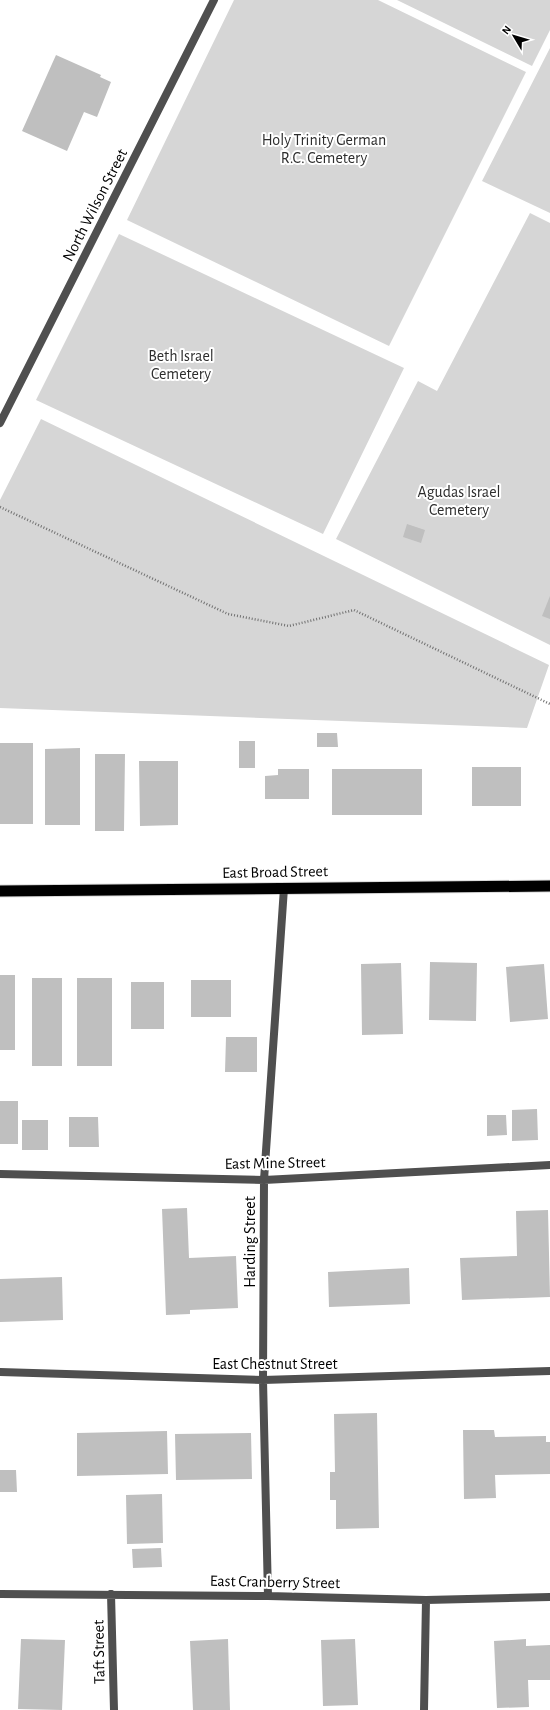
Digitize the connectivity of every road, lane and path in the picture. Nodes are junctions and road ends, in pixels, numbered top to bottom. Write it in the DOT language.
graph roads {
  1 [pos="214,0"];
  2 [pos="0,423"];
  3 [pos="0,507"];
  4 [pos="550,704"];
  5 [pos="550,886"];
  6 [pos="284,888"];
  7 [pos="0,891"];
  8 [pos="550,1165"];
  9 [pos="0,1174"];
  10 [pos="264,1180"];
  11 [pos="550,1371"];
  12 [pos="0,1372"];
  13 [pos="263,1380"];
  14 [pos="0,1594"];
  15 [pos="111,1594"];
  16 [pos="268,1596"];
  17 [pos="550,1597"];
  18 [pos="426,1600"];
  19 [pos="114,1710"];
  20 [pos="424,1710"];
  1 -- 2 [label="street, North Wilson Street"];
  3 -- 4 [label="path"];
  5 -- 6 [label="highway, East Broad Street"];
  6 -- 7 [label="highway, East Broad Street"];
  6 -- 10 [label="street, Harding Street"];
  8 -- 10 [label="street, East Mine Street"];
  9 -- 10 [label="street, East Mine Street"];
  10 -- 13 [label="street, Harding Street"];
  11 -- 13 [label="street, East Chestnut Street"];
  12 -- 13 [label="street, East Chestnut Street"];
  13 -- 16 [label="street, Harding Street"];
  14 -- 15 [label="street, East Cranberry Street"];
  15 -- 16 [label="street, East Cranberry Street"];
  15 -- 19 [label="street, Taft Street"];
  16 -- 18 [label="street, East Cranberry Street"];
  17 -- 18 [label="street, East Cranberry Street"];
  18 -- 20 [label="street"];
}
